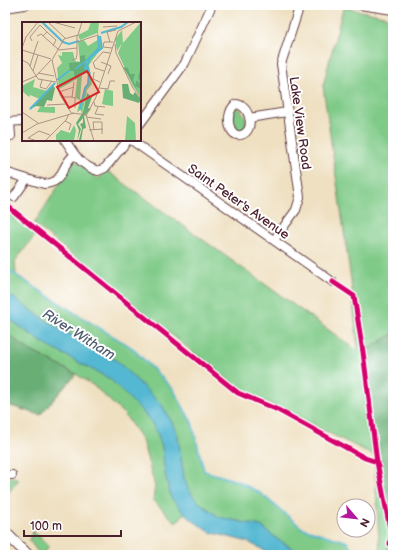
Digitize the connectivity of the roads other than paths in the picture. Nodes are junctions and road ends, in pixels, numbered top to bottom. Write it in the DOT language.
graph roads {
  1 [pos="25,5"];
  2 [pos="212,5"];
  3 [pos="300,5"];
  4 [pos="360,5"];
  5 [pos="5,8"];
  6 [pos="393,10"];
  7 [pos="287,112"];
  8 [pos="250,118"];
  9 [pos="22,121"];
  10 [pos="7,122"];
  11 [pos="141,123"];
  12 [pos="11,136"];
  13 [pos="66,141"];
  14 [pos="127,141"];
  15 [pos="132,141"];
  16 [pos="74,155"];
  17 [pos="5,172"];
  18 [pos="27,178"];
  19 [pos="14,197"];
  20 [pos="274,240"];
  21 [pos="333,282"];
  22 [pos="5,532"];
  23 [pos="28,555"];
  1 -- 5 [label="street"];
  2 -- 11 [label="street"];
  3 -- 7 [label="street, Lake View Road"];
  4 -- 6 [label="street"];
  7 -- 8 [label="street"];
  7 -- 20 [label="street, Lake View Road"];
  9 -- 10 [label="street"];
  10 -- 12 [label="street"];
  13 -- 16 [label="street"];
  14 -- 16 [label="street"];
  15 -- 20 [label="street, Saint Peter's Avenue"];
  16 -- 18 [label="street"];
  17 -- 18 [label="street"];
  18 -- 19 [label="street"];
  20 -- 21 [label="street, Saint Peter's Avenue"];
  22 -- 23 [label="main road"];
}
